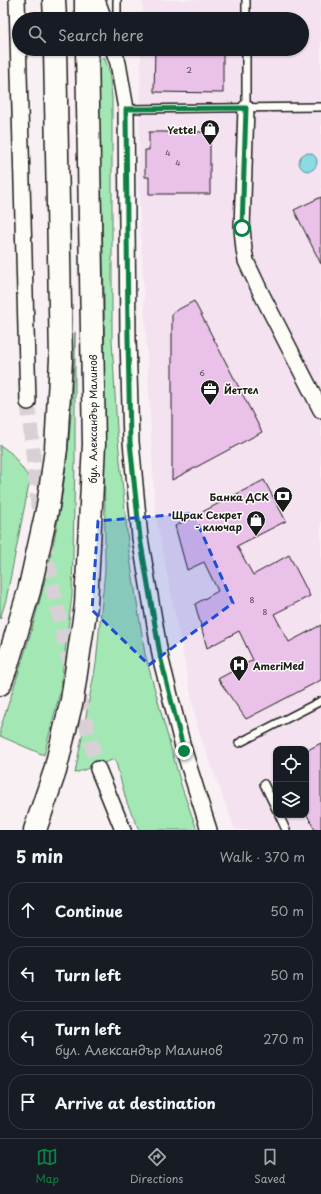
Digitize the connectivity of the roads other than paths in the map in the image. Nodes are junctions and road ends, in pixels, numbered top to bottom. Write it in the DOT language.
graph roads {
  1 [pos="17,0"];
  2 [pos="54,0"];
  3 [pos="86,0"];
  4 [pos="98,0"];
  5 [pos="117,0"];
  6 [pos="246,0"];
  7 [pos="17,12"];
  8 [pos="55,12"];
  9 [pos="86,12"];
  10 [pos="102,12"];
  11 [pos="117,12"];
  12 [pos="246,12"];
  13 [pos="19,56"];
  14 [pos="55,56"];
  15 [pos="87,56"];
  16 [pos="116,56"];
  17 [pos="246,56"];
  18 [pos="321,107"];
  19 [pos="246,108"];
  20 [pos="126,109"];
  21 [pos="28,402"];
  22 [pos="321,410"];
  23 [pos="0,684"];
  24 [pos="321,701"];
  25 [pos="240,743"];
  26 [pos="98,769"];
  27 [pos="264,784"];
  28 [pos="273,803"];
  29 [pos="280,818"];
  30 [pos="35,830"];
  31 [pos="123,830"];
  32 [pos="209,830"];
  33 [pos="286,830"];
  1 -- 7 [label="street"];
  2 -- 8 [label="main road"];
  3 -- 9 [label="main road"];
  4 -- 10 [label="street"];
  5 -- 11 [label="lane"];
  6 -- 12 [label="lane"];
  13 -- 21 [label="street"];
  14 -- 23 [label="main road"];
  15 -- 30 [label="main road, бул. Александър Малинов"];
  16 -- 20 [label="street"];
  17 -- 19 [label="lane"];
  18 -- 19 [label="lane"];
  19 -- 20 [label="lane"];
  19 -- 22 [label="street"];
  20 -- 32 [label="street"];
  24 -- 25 [label="lane"];
  26 -- 31 [label="street"];
  27 -- 28 [label="lane"];
  29 -- 33 [label="lane"];
}
